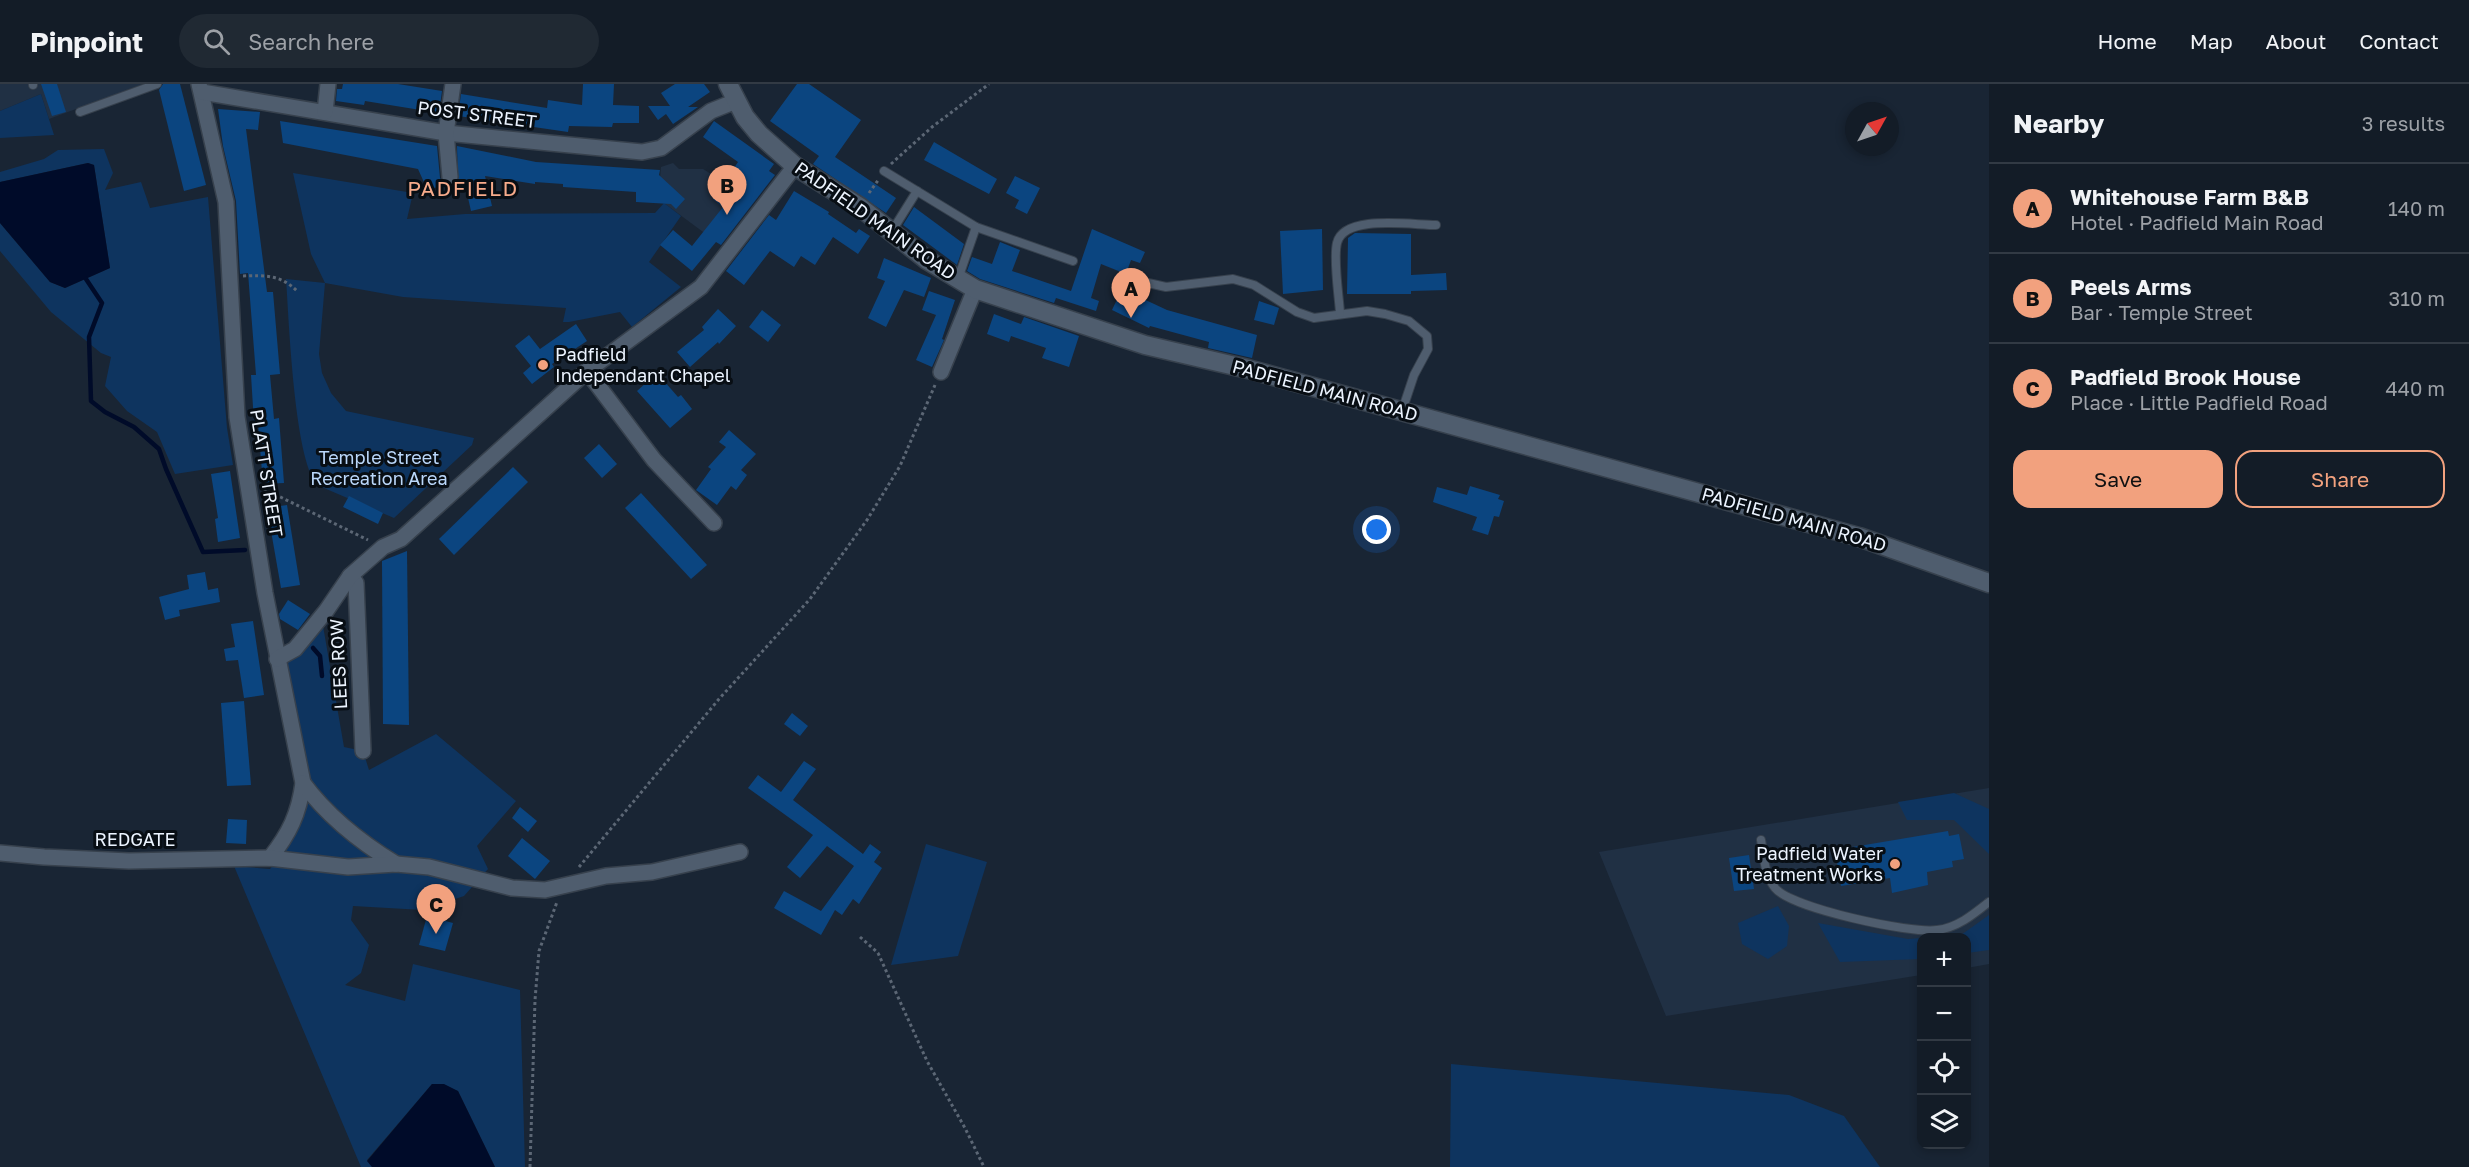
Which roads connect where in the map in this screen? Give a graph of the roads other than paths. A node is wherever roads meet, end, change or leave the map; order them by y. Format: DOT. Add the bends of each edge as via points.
graph roads {
  1 [pos="157,84"];
  2 [pos="328,84"];
  3 [pos="453,84"];
  4 [pos="201,88"];
  5 [pos="732,92"];
  6 [pos="80,112"];
  7 [pos="324,112"];
  8 [pos="446,133"];
  9 [pos="795,166"];
  10 [pos="884,171"];
  11 [pos="450,177"];
  12 [pos="917,191"];
  13 [pos="1436,225"];
  14 [pos="976,227"];
  15 [pos="891,232"];
  16 [pos="1073,261"];
  17 [pos="958,279"];
  18 [pos="1148,283"];
  19 [pos="975,290"];
  20 [pos="1340,314"];
  21 [pos="587,371"];
  22 [pos="941,372"];
  23 [pos="1401,412"];
  24 [pos="714,524"];
  25 [pos="351,576"];
  26 [pos="1989,583"];
  27 [pos="277,658"];
  28 [pos="363,751"];
  29 [pos="303,783"];
  30 [pos="1761,840"];
  31 [pos="740,852"];
  32 [pos="0,853"];
  33 [pos="270,858"];
  34 [pos="396,864"];
  35 [pos="1989,902"];
  1 -- 6 [label="lane"];
  2 -- 7 [label="street"];
  3 -- 8 [label="street"];
  4 -- 7 [label="street, POST STREET"];
  4 -- 27 [label="street, PLATT STREET" via="226,202 237,417"];
  5 -- 8 [label="street, POST STREET" via="661,148 642,152"];
  5 -- 9 [label="street, PADFIELD MAIN ROAD" via="759,135"];
  7 -- 8 [label="street, POST STREET"];
  8 -- 11 [label="street"];
  9 -- 15 [label="street, PADFIELD MAIN ROAD" via="860,207"];
  9 -- 21 [label="street" via="701,287"];
  10 -- 12 [label="lane"];
  12 -- 14 [label="lane"];
  12 -- 15 [label="lane"];
  13 -- 20 [label="lane" via="1359,224 1342,232 1337,244"];
  14 -- 16 [label="lane"];
  14 -- 17 [label="lane"];
  15 -- 17 [label="street, PADFIELD MAIN ROAD"];
  17 -- 19 [label="street, PADFIELD MAIN ROAD"];
  18 -- 20 [label="lane" via="1166,287 1233,279 1254,285 1314,318"];
  19 -- 22 [label="street"];
  19 -- 23 [label="street, PADFIELD MAIN ROAD" via="1145,345"];
  20 -- 23 [label="lane" via="1385,314 1409,321 1427,336 1428,349"];
  21 -- 24 [label="street" via="654,460"];
  21 -- 25 [label="street" via="401,539 383,547"];
  23 -- 26 [label="street, PADFIELD MAIN ROAD" via="1859,537"];
  25 -- 27 [label="street" via="295,649"];
  25 -- 28 [label="street, LEES ROW" via="356,583"];
  27 -- 29 [label="street, PLATT STREET"];
  29 -- 33 [label="street, PLATT STREET" via="300,806 285,839"];
  29 -- 34 [label="street" via="316,802 361,843"];
  30 -- 35 [label="lane" via="1765,869 1776,889 1821,911 1936,930 1959,923"];
  31 -- 34 [label="street, REDGATE" via="545,890 513,888 429,867"];
  32 -- 33 [label="street, REDGATE" via="129,861"];
  33 -- 34 [label="street, REDGATE" via="348,867"];
}
